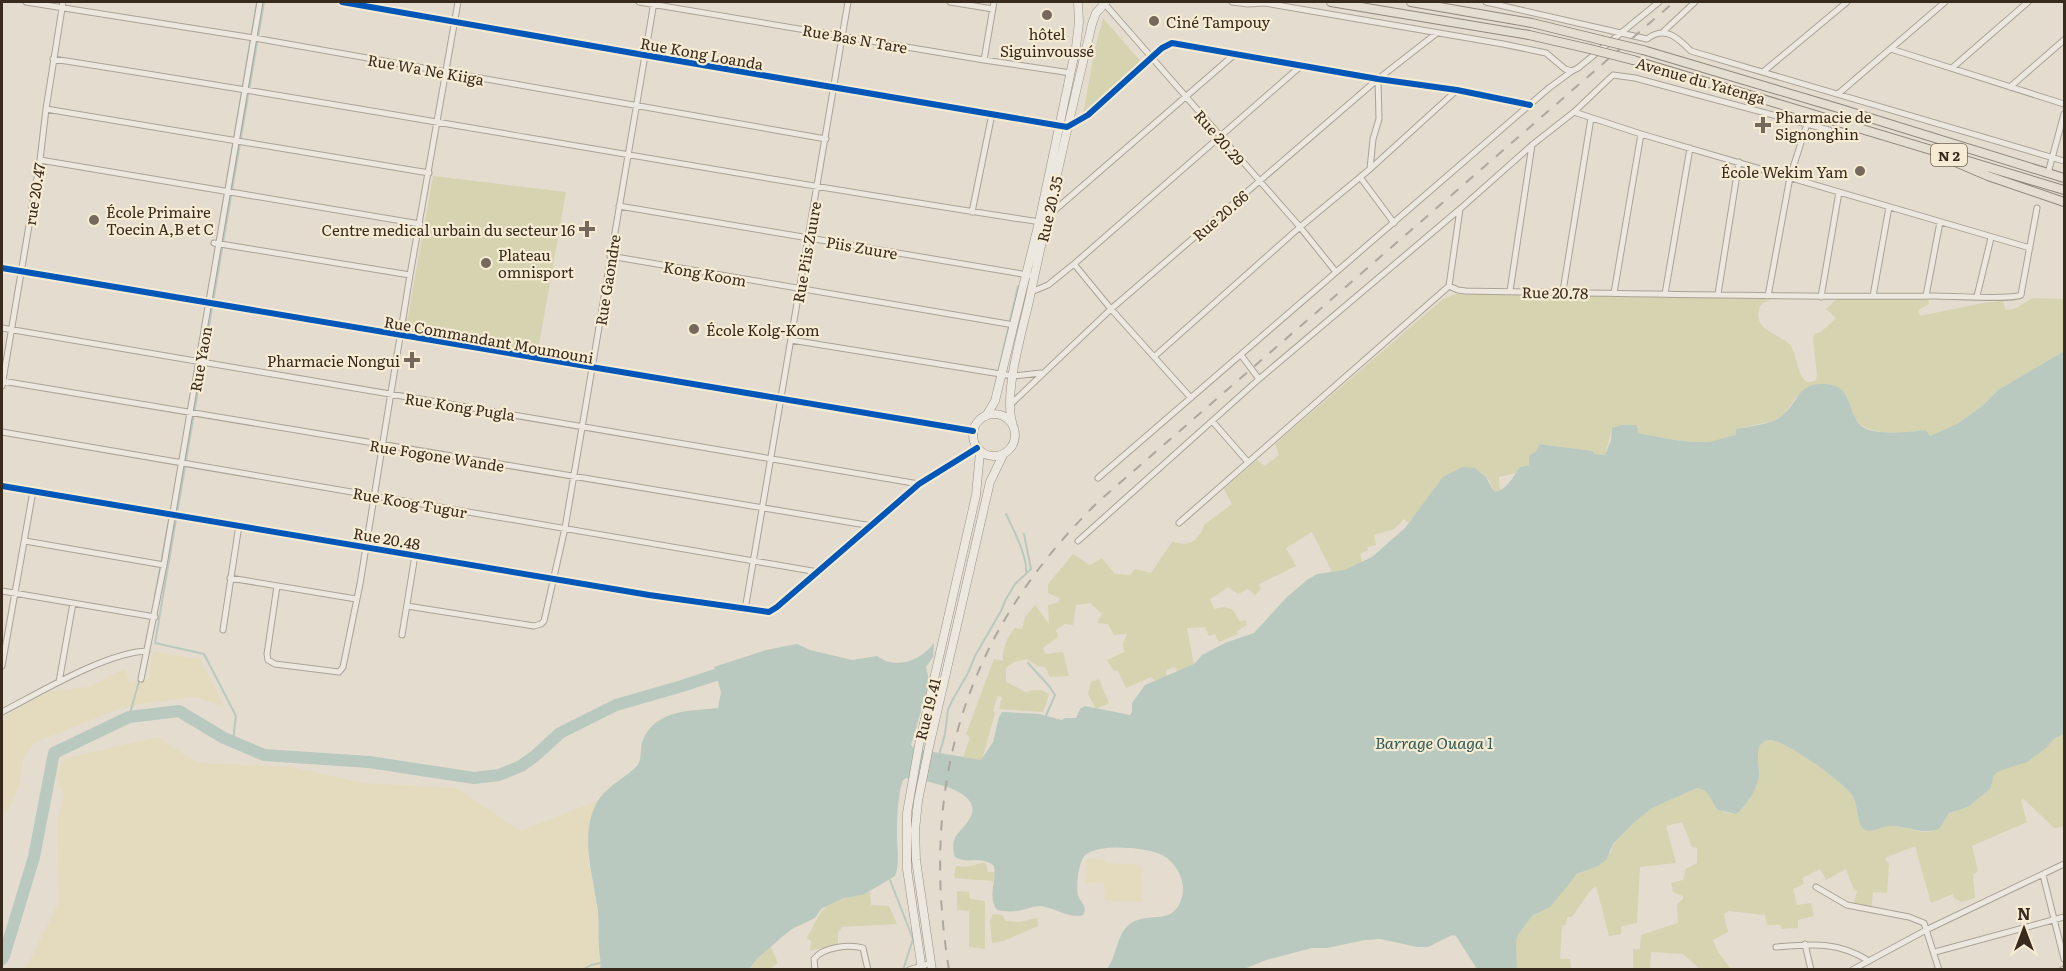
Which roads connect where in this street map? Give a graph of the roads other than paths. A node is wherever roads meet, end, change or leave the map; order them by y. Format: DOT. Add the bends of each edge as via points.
graph roads {
  1 [pos="26,2"];
  2 [pos="63,2"];
  3 [pos="260,2"];
  4 [pos="342,2"];
  5 [pos="459,2"];
  6 [pos="639,2"];
  7 [pos="848,2"];
  8 [pos="950,2"];
  9 [pos="994,2"];
  10 [pos="1078,2"];
  11 [pos="1105,2"];
  12 [pos="1235,2"];
  13 [pos="1331,2"];
  14 [pos="1412,2"];
  15 [pos="1486,2"];
  16 [pos="1659,2"];
  17 [pos="1695,2"];
  18 [pos="1846,2"];
  19 [pos="1946,2"];
  20 [pos="2028,2"];
  21 [pos="653,3"];
  22 [pos="62,8"];
  23 [pos="993,9"];
  24 [pos="455,22"];
  25 [pos="1664,31"];
  26 [pos="1437,33"];
  27 [pos="1620,33"];
  28 [pos="843,35"];
  29 [pos="254,38"];
  30 [pos="2064,40"];
  31 [pos="1891,49"];
  32 [pos="1235,54"];
  33 [pos="644,55"];
  34 [pos="1152,58"];
  35 [pos="53,59"];
  36 [pos="984,60"];
  37 [pos="1302,65"];
  38 [pos="1952,68"];
  39 [pos="1572,70"];
  40 [pos="446,72"];
  41 [pos="1763,72"];
  42 [pos="1071,73"];
  43 [pos="1378,79"];
  44 [pos="835,87"];
  45 [pos="2010,87"];
  46 [pos="245,89"];
  47 [pos="1457,90"];
  48 [pos="1838,94"];
  49 [pos="1186,97"];
  50 [pos="2064,104"];
  51 [pos="1530,105"];
  52 [pos="636,106"];
  53 [pos="46,109"];
  54 [pos="1574,112"];
  55 [pos="992,114"];
  56 [pos="2064,114"];
  57 [pos="1591,117"];
  58 [pos="438,123"];
  59 [pos="1807,124"];
  60 [pos="1063,126"];
  61 [pos="1829,130"];
  62 [pos="1641,134"];
  63 [pos="1221,137"];
  64 [pos="826,139"];
  65 [pos="237,140"];
  66 [pos="1532,145"];
  67 [pos="1916,145"];
  68 [pos="1690,148"];
  69 [pos="627,155"];
  70 [pos="2052,157"];
  71 [pos="40,160"];
  72 [pos="2064,161"];
  73 [pos="1739,162"];
  74 [pos="1370,169"];
  75 [pos="429,172"];
  76 [pos="2048,173"];
  77 [pos="1360,177"];
  78 [pos="1790,177"];
  79 [pos="2064,178"];
  80 [pos="1258,182"];
  81 [pos="817,188"];
  82 [pos="228,190"];
  83 [pos="2064,190"];
  84 [pos="1839,192"];
  85 [pos="2064,202"];
  86 [pos="619,206"];
  87 [pos="1889,207"];
  88 [pos="2037,208"];
  89 [pos="1460,209"];
  90 [pos="972,212"];
  91 [pos="1043,220"];
  92 [pos="1940,222"];
  93 [pos="1394,223"];
  94 [pos="420,224"];
  95 [pos="1300,227"];
  96 [pos="808,238"];
  97 [pos="1990,238"];
  98 [pos="217,243"];
  99 [pos="2030,248"];
  100 [pos="610,256"];
  101 [pos="1074,264"];
  102 [pos="2,268"];
  103 [pos="21,271"];
  104 [pos="1336,272"];
  105 [pos="411,275"];
  106 [pos="1030,276"];
  107 [pos="1449,286"];
  108 [pos="800,290"];
  109 [pos="1510,291"];
  110 [pos="1563,291"];
  111 [pos="1031,292"];
  112 [pos="1614,293"];
  113 [pos="1665,294"];
  114 [pos="1718,294"];
  115 [pos="1768,296"];
  116 [pos="1873,296"];
  117 [pos="1977,296"];
  118 [pos="1821,297"];
  119 [pos="1926,297"];
  120 [pos="209,303"];
  121 [pos="1111,309"];
  122 [pos="1014,325"];
  123 [pos="2,328"];
  124 [pos="11,330"];
  125 [pos="401,336"];
  126 [pos="791,340"];
  127 [pos="1241,355"];
  128 [pos="1155,356"];
  129 [pos="199,363"];
  130 [pos="593,368"];
  131 [pos="1042,373"];
  132 [pos="1002,375"];
  133 [pos="1013,376"];
  134 [pos="1259,379"];
  135 [pos="2,383"];
  136 [pos="391,395"];
  137 [pos="1191,398"];
  138 [pos="781,400"];
  139 [pos="1010,405"];
  140 [pos="191,414"];
  141 [pos="986,416"];
  142 [pos="1012,422"];
  143 [pos="1213,422"];
  144 [pos="582,426"];
  145 [pos="973,431"];
  146 [pos="2,432"];
  147 [pos="383,446"];
  148 [pos="979,450"];
  149 [pos="1003,455"];
  150 [pos="770,459"];
  151 [pos="1247,461"];
  152 [pos="182,464"];
  153 [pos="573,477"];
  154 [pos="1098,478"];
  155 [pos="919,484"];
  156 [pos="2,486"];
  157 [pos="33,491"];
  158 [pos="374,496"];
  159 [pos="762,509"];
  160 [pos="173,515"];
  161 [pos="1179,523"];
  162 [pos="239,525"];
  163 [pos="872,526"];
  164 [pos="565,528"];
  165 [pos="25,541"];
  166 [pos="1078,541"];
  167 [pos="366,547"];
  168 [pos="415,555"];
  169 [pos="753,562"];
  170 [pos="165,565"];
  171 [pos="818,572"];
  172 [pos="230,578"];
  173 [pos="555,579"];
  174 [pos="277,586"];
  175 [pos="2,591"];
  176 [pos="14,593"];
  177 [pos="356,599"];
  178 [pos="73,603"];
  179 [pos="407,606"];
  180 [pos="746,610"];
  181 [pos="155,618"];
  182 [pos="223,630"];
  183 [pos="402,635"];
  184 [pos="147,651"];
  185 [pos="2,666"];
  186 [pos="141,679"];
  187 [pos="59,682"];
  188 [pos="2,712"];
  189 [pos="2064,864"];
  190 [pos="2043,876"];
  191 [pos="1816,887"];
  192 [pos="2064,917"];
  193 [pos="2055,919"];
  194 [pos="1928,929"];
  195 [pos="1806,944"];
  196 [pos="1776,947"];
  197 [pos="1935,952"];
  198 [pos="2064,959"];
  199 [pos="1869,961"];
  200 [pos="932,966"];
  201 [pos="922,967"];
  202 [pos="815,969"];
  203 [pos="868,969"];
  204 [pos="909,969"];
  205 [pos="1811,969"];
  206 [pos="1852,969"];
  207 [pos="1939,969"];
  1 -- 22 [label="street, Rue Wa Ne Kiiga"];
  2 -- 22 [label="street, rue 20.47"];
  3 -- 29 [label="street, Rue Yaon"];
  4 -- 24 [label="street, Rue Kong Loanda"];
  5 -- 24 [label="street"];
  6 -- 21 [label="street, Rue Bas N Tare"];
  7 -- 28 [label="street, Rue Piis Zuure"];
  8 -- 23 [label="street"];
  9 -- 23 [label="street"];
  10 -- 42 [label="main road, Rue 20.35"];
  11 -- 34 [label="street, Rue 20.29"];
  11 -- 60 [label="main road, Rue 20.35" via="1095,13"];
  12 -- 26 [label="street" via="1265,3"];
  13 -- 67 [label="main road, Avenue du Yatenga / N 2, bridge" via="1590,49"];
  14 -- 76 [label="main road, Avenue du Yatenga / N 2, bridge" via="1532,23 1643,51"];
  15 -- 27 [label="street"];
  16 -- 27 [label="street"];
  17 -- 25 [label="street"];
  18 -- 41 [label="street"];
  19 -- 31 [label="street"];
  20 -- 38 [label="street"];
  21 -- 28 [label="street, Rue Bas N Tare"];
  21 -- 33 [label="street, Rue Gaondre"];
  22 -- 29 [label="street, Rue Wa Ne Kiiga"];
  22 -- 35 [label="street, rue 20.47"];
  23 -- 36 [label="street"];
  24 -- 33 [label="street, Rue Kong Loanda"];
  24 -- 40 [label="street"];
  25 -- 27 [label="street" via="1647,39"];
  25 -- 41 [label="street" via="1691,51"];
  26 -- 39 [label="street" via="1546,53"];
  26 -- 43 [label="street, Rue 20.66"];
  27 -- 39 [label="street"];
  28 -- 36 [label="street, Rue Bas N Tare"];
  28 -- 44 [label="street, Rue Piis Zuure"];
  29 -- 40 [label="street, Rue Wa Ne Kiiga"];
  29 -- 46 [label="street, Rue Yaon"];
  30 -- 45 [label="street"];
  31 -- 38 [label="street"];
  31 -- 48 [label="street"];
  32 -- 34 [label="street" via="1172,43"];
  32 -- 37 [label="street"];
  32 -- 49 [label="street"];
  33 -- 44 [label="street, Rue Kong Loanda"];
  33 -- 52 [label="street, Rue Gaondre"];
  34 -- 49 [label="street, Rue 20.29"];
  34 -- 60 [label="street" via="1088,115"];
  35 -- 46 [label="street"];
  35 -- 53 [label="street, rue 20.47"];
  36 -- 42 [label="street, Rue Bas N Tare"];
  37 -- 43 [label="street"];
  37 -- 63 [label="street"];
  38 -- 45 [label="street"];
  39 -- 51 [label="street"];
  40 -- 52 [label="street, Rue Wa Ne Kiiga"];
  40 -- 58 [label="street"];
  41 -- 48 [label="street"];
  42 -- 60 [label="main road, Rue 20.35"];
  43 -- 47 [label="street"];
  43 -- 74 [label="street" via="1379,119"];
  43 -- 80 [label="street, Rue 20.66"];
  44 -- 55 [label="street, Rue Kong Loanda"];
  44 -- 64 [label="street, Rue Piis Zuure"];
  45 -- 50 [label="street"];
  46 -- 58 [label="street"];
  46 -- 65 [label="street, Rue Yaon"];
  47 -- 51 [label="street"];
  47 -- 74 [label="street"];
  48 -- 70 [label="street"];
  49 -- 63 [label="street, Rue 20.29"];
  49 -- 91 [label="street"];
  51 -- 93 [label="street"];
  52 -- 64 [label="street, Rue Wa Ne Kiiga"];
  52 -- 69 [label="street, Rue Gaondre"];
  53 -- 65 [label="street"];
  53 -- 71 [label="street, rue 20.47"];
  54 -- 57 [label="street"];
  54 -- 59 [label="street" via="1610,77 1619,75"];
  54 -- 66 [label="street"];
  55 -- 60 [label="street, Rue Kong Loanda"];
  55 -- 90 [label="street"];
  56 -- 70 [label="street"];
  57 -- 62 [label="street"];
  57 -- 110 [label="street"];
  58 -- 69 [label="street"];
  58 -- 75 [label="street"];
  59 -- 61 [label="street"];
  59 -- 78 [label="street"];
  60 -- 91 [label="main road, Rue 20.35"];
  62 -- 68 [label="street"];
  62 -- 112 [label="street"];
  63 -- 80 [label="street, Rue 20.29"];
  63 -- 101 [label="street"];
  64 -- 81 [label="street, Rue Piis Zuure"];
  65 -- 75 [label="street"];
  65 -- 82 [label="street, Rue Yaon"];
  66 -- 89 [label="street"];
  66 -- 109 [label="street"];
  67 -- 83 [label="main road, Avenue du Yatenga / N 2"];
  67 -- 85 [label="main road" via="1988,176"];
  68 -- 73 [label="street"];
  68 -- 113 [label="street"];
  69 -- 81 [label="street"];
  69 -- 86 [label="street, Rue Gaondre"];
  70 -- 72 [label="street"];
  70 -- 76 [label="street"];
  71 -- 82 [label="street"];
  71 -- 103 [label="street, rue 20.47"];
  73 -- 78 [label="street"];
  73 -- 114 [label="street"];
  74 -- 77 [label="street"];
  75 -- 94 [label="street"];
  76 -- 79 [label="main road, Avenue du Yatenga / N 2"];
  77 -- 93 [label="street"];
  77 -- 95 [label="street"];
  78 -- 84 [label="street"];
  78 -- 115 [label="street"];
  80 -- 95 [label="street, Rue 20.29"];
  80 -- 121 [label="street, Rue 20.66"];
  81 -- 90 [label="street"];
  81 -- 96 [label="street, Rue Piis Zuure"];
  82 -- 94 [label="street"];
  82 -- 98 [label="street, Rue Yaon"];
  84 -- 87 [label="street"];
  84 -- 118 [label="street"];
  86 -- 96 [label="street, Piis Zuure"];
  86 -- 100 [label="street, Rue Gaondre"];
  87 -- 92 [label="street"];
  87 -- 116 [label="street"];
  88 -- 99 [label="street"];
  89 -- 107 [label="street"];
  89 -- 134 [label="street"];
  90 -- 91 [label="street"];
  91 -- 106 [label="main road, Rue 20.35"];
  92 -- 97 [label="street"];
  92 -- 119 [label="street"];
  93 -- 104 [label="street"];
  94 -- 105 [label="street"];
  95 -- 104 [label="street, Rue 20.29"];
  95 -- 128 [label="street"];
  96 -- 106 [label="street, Piis Zuure"];
  96 -- 108 [label="street, Rue Piis Zuure"];
  97 -- 99 [label="street"];
  97 -- 117 [label="street"];
  98 -- 105 [label="street"];
  98 -- 120 [label="street, Rue Yaon"];
  99 -- 117 [label="street, Rue 20.78" via="2020,295"];
  100 -- 108 [label="street, Kong Koom"];
  100 -- 130 [label="street, Rue Gaondre"];
  101 -- 111 [label="street" via="1048,285"];
  101 -- 121 [label="street"];
  102 -- 103 [label="street, Rue Commandant Moumouni"];
  103 -- 120 [label="street, Rue Commandant Moumouni"];
  103 -- 124 [label="street, rue 20.47"];
  104 -- 127 [label="street"];
  105 -- 125 [label="street"];
  106 -- 111 [label="main road, Rue 20.35"];
  106 -- 122 [label="main road, Rue 20.35"];
  107 -- 109 [label="street, Rue 20.78" via="1458,290"];
  107 -- 151 [label="street"];
  108 -- 122 [label="street, Kong Koom"];
  108 -- 126 [label="street, Rue Piis Zuure"];
  109 -- 110 [label="street, Rue 20.78"];
  110 -- 112 [label="street, Rue 20.78"];
  111 -- 133 [label="main road, Rue 20.35"];
  112 -- 113 [label="street, Rue 20.78"];
  113 -- 114 [label="street, Rue 20.78"];
  114 -- 115 [label="street, Rue 20.78"];
  115 -- 118 [label="street, Rue 20.78"];
  116 -- 118 [label="street, Rue 20.78"];
  116 -- 119 [label="street, Rue 20.78"];
  117 -- 119 [label="street, Rue 20.78"];
  120 -- 125 [label="street, Rue Commandant Moumouni"];
  120 -- 129 [label="street, Rue Yaon"];
  121 -- 128 [label="street"];
  121 -- 131 [label="street, Rue 20.66"];
  122 -- 132 [label="main road, Rue 20.35"];
  123 -- 124 [label="street, Rue Kong Pugla"];
  124 -- 129 [label="street, Rue Kong Pugla"];
  124 -- 135 [label="street, rue 20.47"];
  125 -- 130 [label="street, Rue Commandant Moumouni"];
  125 -- 136 [label="street"];
  126 -- 132 [label="street"];
  126 -- 138 [label="street, Rue Piis Zuure"];
  127 -- 134 [label="street"];
  127 -- 137 [label="street"];
  128 -- 137 [label="street"];
  129 -- 136 [label="street, Rue Kong Pugla"];
  129 -- 140 [label="street, Rue Yaon"];
  130 -- 138 [label="street, Rue Commandant Moumouni"];
  130 -- 144 [label="street, Rue Gaondre"];
  131 -- 133 [label="street"];
  131 -- 139 [label="street, Rue 20.66"];
  132 -- 133 [label="street"];
  132 -- 141 [label="main road, Rue 20.35"];
  133 -- 139 [label="main road, Rue 20.35"];
  134 -- 143 [label="street"];
  135 -- 140 [label="street, Rue Fogone Wande"];
  136 -- 144 [label="street, Rue Kong Pugla"];
  136 -- 147 [label="street"];
  137 -- 154 [label="street"];
  138 -- 145 [label="street, Rue Commandant Moumouni"];
  138 -- 150 [label="street, Rue Piis Zuure"];
  139 -- 142 [label="main road, Rue 20.35"];
  140 -- 147 [label="street, Rue Fogone Wande"];
  140 -- 152 [label="street, Rue Yaon"];
  141 -- 142 [label="main road" via="1000,415"];
  141 -- 145 [label="main road"];
  142 -- 149 [label="main road" via="1016,441"];
  143 -- 151 [label="street"];
  143 -- 166 [label="street"];
  144 -- 150 [label="street, Rue Kong Pugla"];
  144 -- 153 [label="street, Rue Gaondre"];
  145 -- 148 [label="main road"];
  146 -- 152 [label="street, Rue Koog Tugur"];
  147 -- 153 [label="street, Rue Fogone Wande"];
  147 -- 158 [label="street"];
  148 -- 149 [label="main road" via="991,457"];
  148 -- 155 [label="street"];
  148 -- 201 [label="main road, Rue 19.41" via="976,495 911,781 906,854"];
  149 -- 200 [label="main road, Rue 19.41" via="990,482 921,783 916,860"];
  150 -- 155 [label="street, Rue Kong Pugla"];
  150 -- 159 [label="street, Rue Piis Zuure"];
  151 -- 161 [label="street"];
  152 -- 158 [label="street, Rue Koog Tugur"];
  152 -- 160 [label="street, Rue Yaon"];
  153 -- 159 [label="street, Rue Fogone Wande"];
  153 -- 164 [label="street, Rue Gaondre"];
  155 -- 163 [label="street"];
  156 -- 157 [label="street, Rue 20.48"];
  157 -- 160 [label="street, Rue 20.48"];
  157 -- 165 [label="street"];
  158 -- 164 [label="street, Rue Koog Tugur"];
  158 -- 167 [label="street"];
  159 -- 163 [label="street, Rue Fogone Wande"];
  159 -- 169 [label="street, Rue Piis Zuure"];
  160 -- 162 [label="street, Rue 20.48"];
  160 -- 170 [label="street, Rue Yaon"];
  162 -- 167 [label="street, Rue 20.48"];
  162 -- 172 [label="street"];
  163 -- 171 [label="street"];
  164 -- 169 [label="street, Rue Koog Tugur"];
  164 -- 173 [label="street, Rue Gaondre"];
  165 -- 170 [label="street"];
  165 -- 176 [label="street"];
  167 -- 168 [label="street, Rue 20.48"];
  167 -- 177 [label="street"];
  168 -- 173 [label="street, Rue 20.48"];
  168 -- 179 [label="street"];
  169 -- 171 [label="street, Rue Koog Tugur"];
  169 -- 180 [label="street, Rue Piis Zuure"];
  170 -- 181 [label="street, Rue Yaon"];
  171 -- 180 [label="street, Rue 20.48" via="774,610"];
  172 -- 174 [label="street"];
  172 -- 182 [label="street"];
  173 -- 179 [label="street, Rue Gaondre" via="544,621 539,626"];
  173 -- 180 [label="street, Rue 20.48"];
  174 -- 177 [label="street"];
  174 -- 177 [label="street" via="267,654 275,664 339,672"];
  175 -- 176 [label="street"];
  176 -- 178 [label="street"];
  176 -- 185 [label="street"];
  178 -- 181 [label="street"];
  178 -- 187 [label="street"];
  179 -- 183 [label="street"];
  181 -- 184 [label="street, Rue Yaon"];
  184 -- 186 [label="street, Rue Yaon"];
  184 -- 187 [label="street" via="120,655"];
  187 -- 188 [label="street"];
  189 -- 190 [label="street"];
  190 -- 193 [label="street"];
  190 -- 194 [label="street"];
  191 -- 194 [label="street" via="1847,905 1909,917"];
  192 -- 193 [label="street"];
  193 -- 197 [label="street"];
  193 -- 198 [label="street"];
  194 -- 197 [label="street"];
  194 -- 199 [label="street"];
  195 -- 196 [label="street"];
  195 -- 199 [label="street" via="1840,948"];
  195 -- 205 [label="street"];
  197 -- 207 [label="street"];
  199 -- 206 [label="street"];
  200 -- 201 [label="street"];
  201 -- 204 [label="street"];
  202 -- 203 [label="street" via="814,959 821,952 847,946 862,948"];
}
